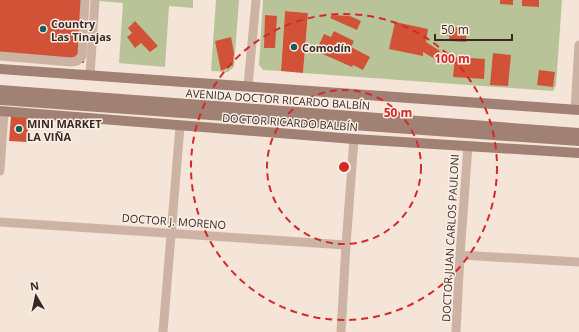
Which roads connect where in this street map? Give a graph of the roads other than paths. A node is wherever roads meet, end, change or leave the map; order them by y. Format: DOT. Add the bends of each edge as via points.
graph roads {
  1 [pos="84,0"];
  2 [pos="95,0"];
  3 [pos="256,0"];
  4 [pos="579,45"];
  5 [pos="4,56"];
  6 [pos="3,70"];
  7 [pos="90,75"];
  8 [pos="248,86"];
  9 [pos="0,90"];
  10 [pos="0,100"];
  11 [pos="577,110"];
  12 [pos="2,112"];
  13 [pos="180,126"];
  14 [pos="579,133"];
  15 [pos="354,139"];
  16 [pos="579,141"];
  17 [pos="468,146"];
  18 [pos="579,153"];
  19 [pos="0,170"];
  20 [pos="0,222"];
  21 [pos="171,233"];
  22 [pos="346,245"];
  23 [pos="460,255"];
  24 [pos="579,262"];
  25 [pos="163,332"];
  26 [pos="341,332"];
  27 [pos="456,332"];
  1 -- 5 [label="street" via="82,56 77,61"];
  2 -- 7 [label="street"];
  3 -- 8 [label="street"];
  4 -- 11 [label="street"];
  5 -- 6 [label="street"];
  6 -- 7 [label="main road"];
  7 -- 8 [label="main road"];
  8 -- 11 [label="main road"];
  9 -- 14 [label="main road, AVENIDA DOCTOR RICARDO BALBÍN"];
  10 -- 16 [label="main road, AVENIDA DOCTOR RICARDO BALBÍN"];
  12 -- 13 [label="main road, DOCTOR RICARDO BALBÍN"];
  12 -- 19 [label="street"];
  13 -- 15 [label="main road, DOCTOR RICARDO BALBÍN"];
  13 -- 21 [label="street"];
  15 -- 17 [label="main road, DOCTOR RICARDO BALBÍN"];
  15 -- 22 [label="street"];
  17 -- 18 [label="main road, DOCTOR RICARDO BALBÍN"];
  17 -- 23 [label="street, DOCTOR JUAN CARLOS PAULONI"];
  20 -- 21 [label="street, DOCTOR J. MORENO"];
  21 -- 22 [label="street, DOCTOR J. MORENO"];
  21 -- 25 [label="street"];
  22 -- 26 [label="street"];
  23 -- 24 [label="street"];
  23 -- 27 [label="street, DOCTOR JUAN CARLOS PAULONI"];
}
